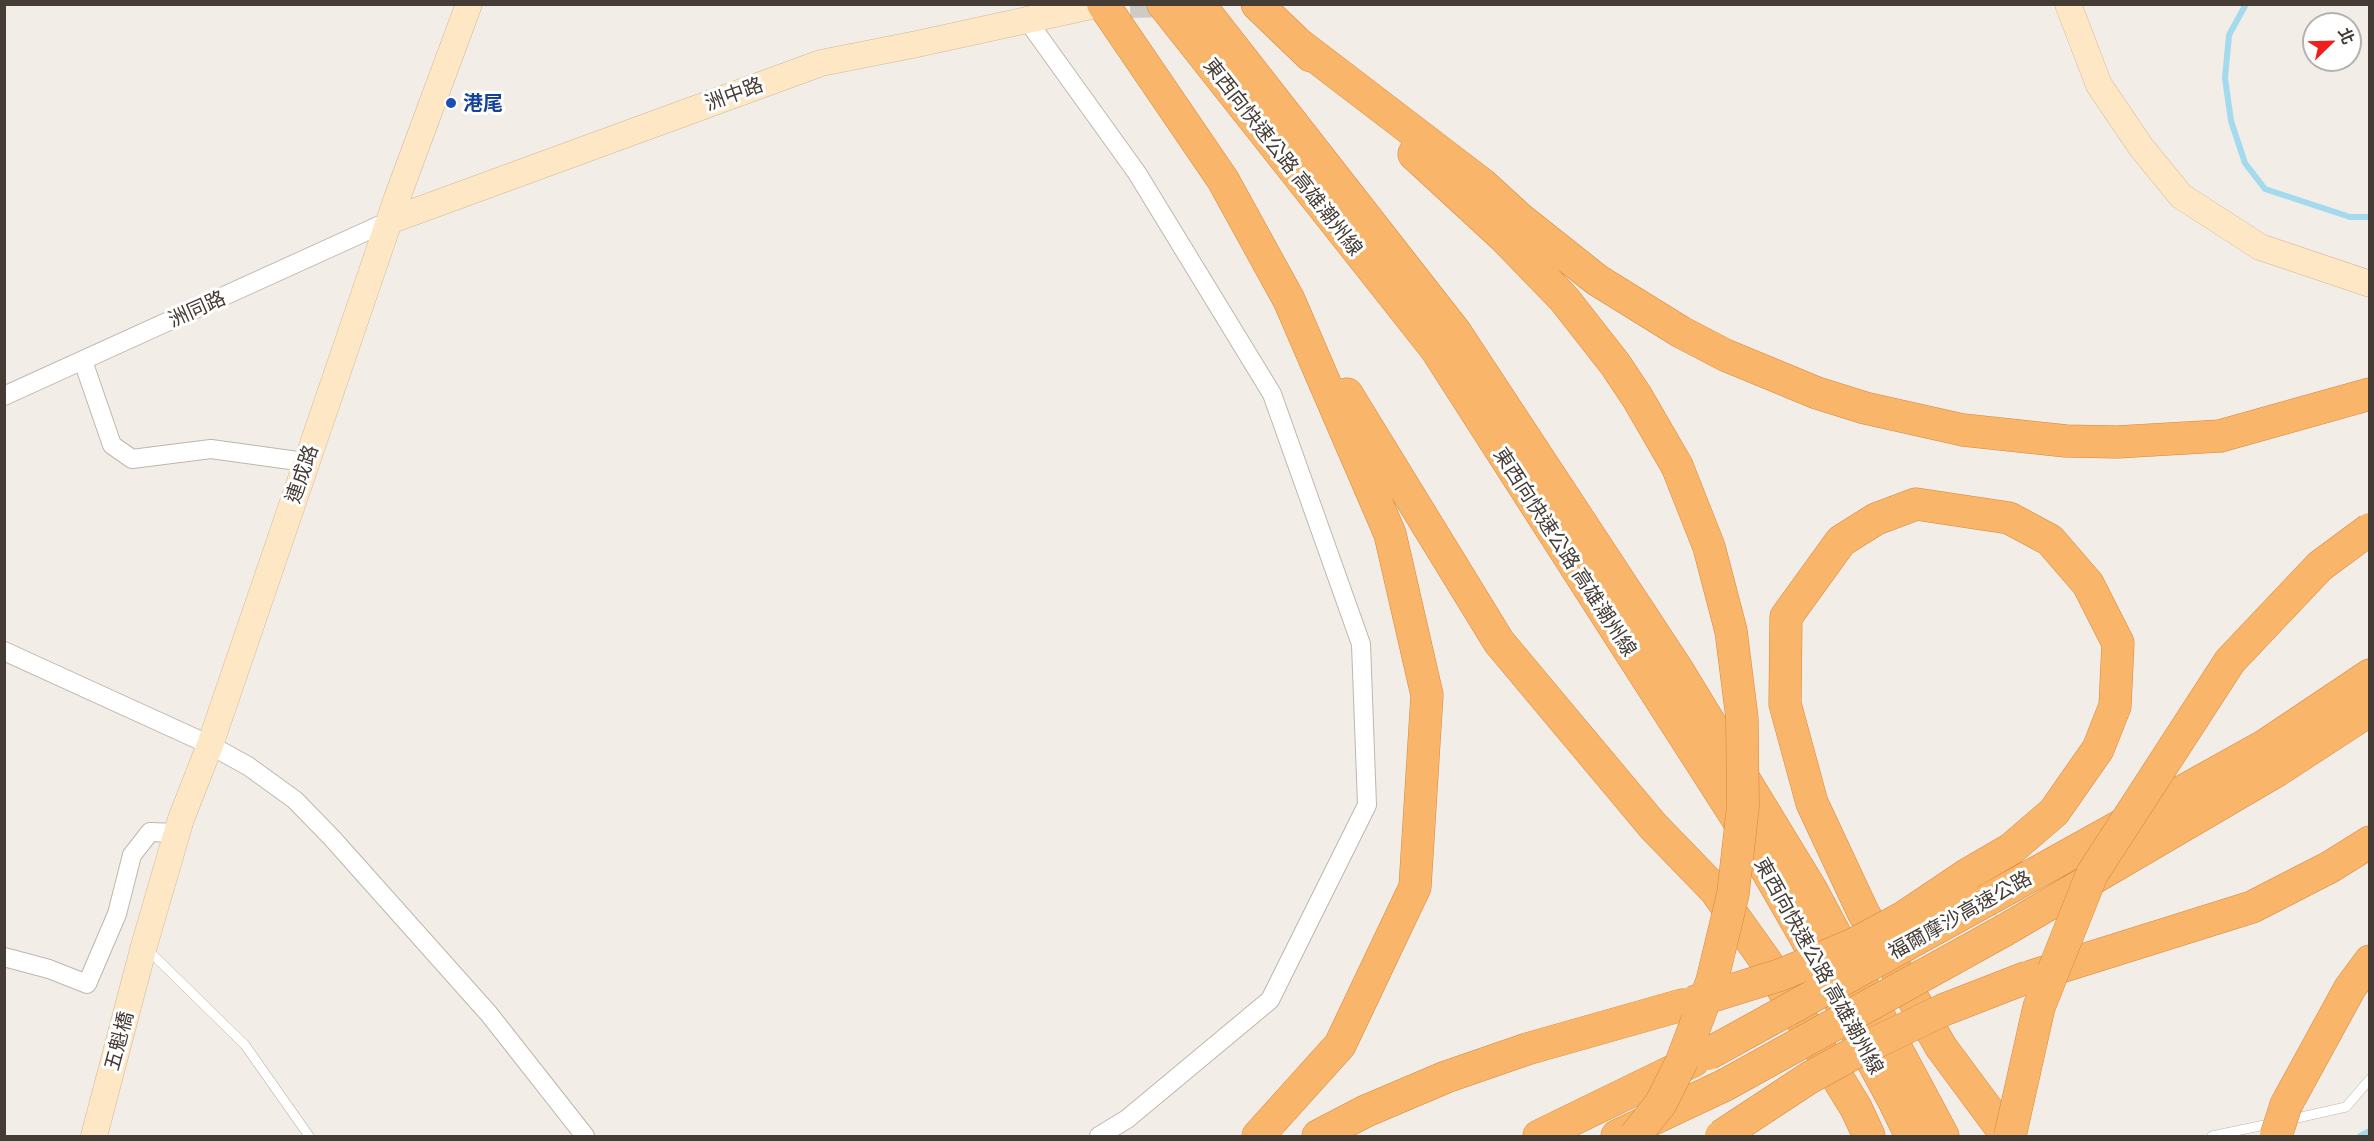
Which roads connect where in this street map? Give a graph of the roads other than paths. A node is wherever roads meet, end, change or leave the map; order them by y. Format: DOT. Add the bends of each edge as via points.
graph roads {
  1 [pos="469,4"];
  2 [pos="1163,4"];
  3 [pos="1198,4"];
  4 [pos="1257,4"];
  5 [pos="2068,4"];
  6 [pos="1097,5"];
  7 [pos="1027,20"];
  8 [pos="1295,41"];
  9 [pos="389,221"];
  10 [pos="2370,284"];
  11 [pos="1289,300"];
  12 [pos="83,360"];
  13 [pos="4,396"];
  14 [pos="2355,399"];
  15 [pos="305,462"];
  16 [pos="2370,529"];
  17 [pos="4,651"];
  18 [pos="2370,675"];
  19 [pos="2370,710"];
  20 [pos="210,745"];
  21 [pos="177,833"];
  22 [pos="2370,842"];
  23 [pos="144,946"];
  24 [pos="4,957"];
  25 [pos="2370,961"];
  26 [pos="2370,1079"];
  27 [pos="94,1137"];
  28 [pos="309,1137"];
  29 [pos="585,1137"];
  30 [pos="1099,1137"];
  31 [pos="1258,1137"];
  32 [pos="1318,1137"];
  33 [pos="1539,1137"];
  34 [pos="1617,1137"];
  35 [pos="1635,1137"];
  36 [pos="1721,1137"];
  37 [pos="1869,1137"];
  38 [pos="1911,1137"];
  39 [pos="1943,1137"];
  40 [pos="2008,1137"];
  41 [pos="2212,1137"];
  42 [pos="2276,1137"];
  1 -- 9 [label="main road, 連成路"];
  2 -- 38 [label="highway, 東西向快速公路 高雄潮州線" via="1436,349 1735,816 1803,933"];
  3 -- 39 [label="highway, 東西向快速公路 高雄潮州線" via="1456,333 1651,629 1811,889"];
  4 -- 8 [label="highway"];
  5 -- 10 [label="main road" via="2099,85 2140,147 2181,196 2260,247"];
  6 -- 7 [label="main road, 洲中路"];
  6 -- 11 [label="highway" via="1223,180"];
  7 -- 9 [label="main road, 洲中路" via="821,63"];
  7 -- 30 [label="street" via="1137,173 1272,394 1361,644 1367,805 1269,1000 1127,1119"];
  8 -- 14 [label="highway" via="1482,184 1597,280 1690,337 1817,393 1963,430 2087,442 2220,436"];
  8 -- 35 [label="highway, bridge" via="1504,237 1564,299 1615,364 1653,422 1677,466 1709,547 1731,631 1742,718 1743,806 1733,894 1698,1022 1661,1103"];
  9 -- 12 [label="street, 洲同路"];
  9 -- 15 [label="main road, 連成路"];
  11 -- 31 [label="highway" via="1390,534 1427,694 1415,887 1340,1045"];
  11 -- 37 [label="highway" via="1499,642 1653,826 1715,890 1765,960 1856,1108"];
  12 -- 13 [label="street, 洲同路"];
  12 -- 15 [label="street" via="112,445 132,459 210,449"];
  15 -- 20 [label="main road, 連成路"];
  16 -- 40 [label="highway, bridge" via="2320,566 2230,661 2092,874 2038,1007"];
  17 -- 20 [label="street"];
  18 -- 33 [label="highway, 福爾摩沙高速公路, bridge" via="2264,746 1989,899 1708,1053"];
  19 -- 34 [label="highway, 福爾摩沙高速公路, bridge" via="2278,770 2005,930 1725,1085"];
  20 -- 21 [label="main road, 連成路"];
  20 -- 29 [label="street" via="248,766 295,800 332,838 489,1014"];
  21 -- 23 [label="main road, 連成路"];
  21 -- 24 [label="street" via="150,832 132,855 117,914 87,984"];
  22 -- 36 [label="highway, bridge" via="2252,907 2028,977 1943,1010 1809,1078"];
  23 -- 27 [label="main road, 五魁橋"];
  23 -- 28 [label="lane" via="245,1045"];
  25 -- 42 [label="highway, bridge" via="2350,988 2286,1105"];
  26 -- 41 [label="lane" via="2346,1107"];
  32 -- 40 [label="highway, bridge" via="1366,1111 1446,1077 1527,1049 1780,975 1852,945 1904,917 2011,849 2054,812 2098,749 2115,706 2118,643 2088,584 2050,540 2009,518 1916,504 1876,519 1841,541 1786,617 1785,704 1812,803 1863,912 1941,1047"];
}
